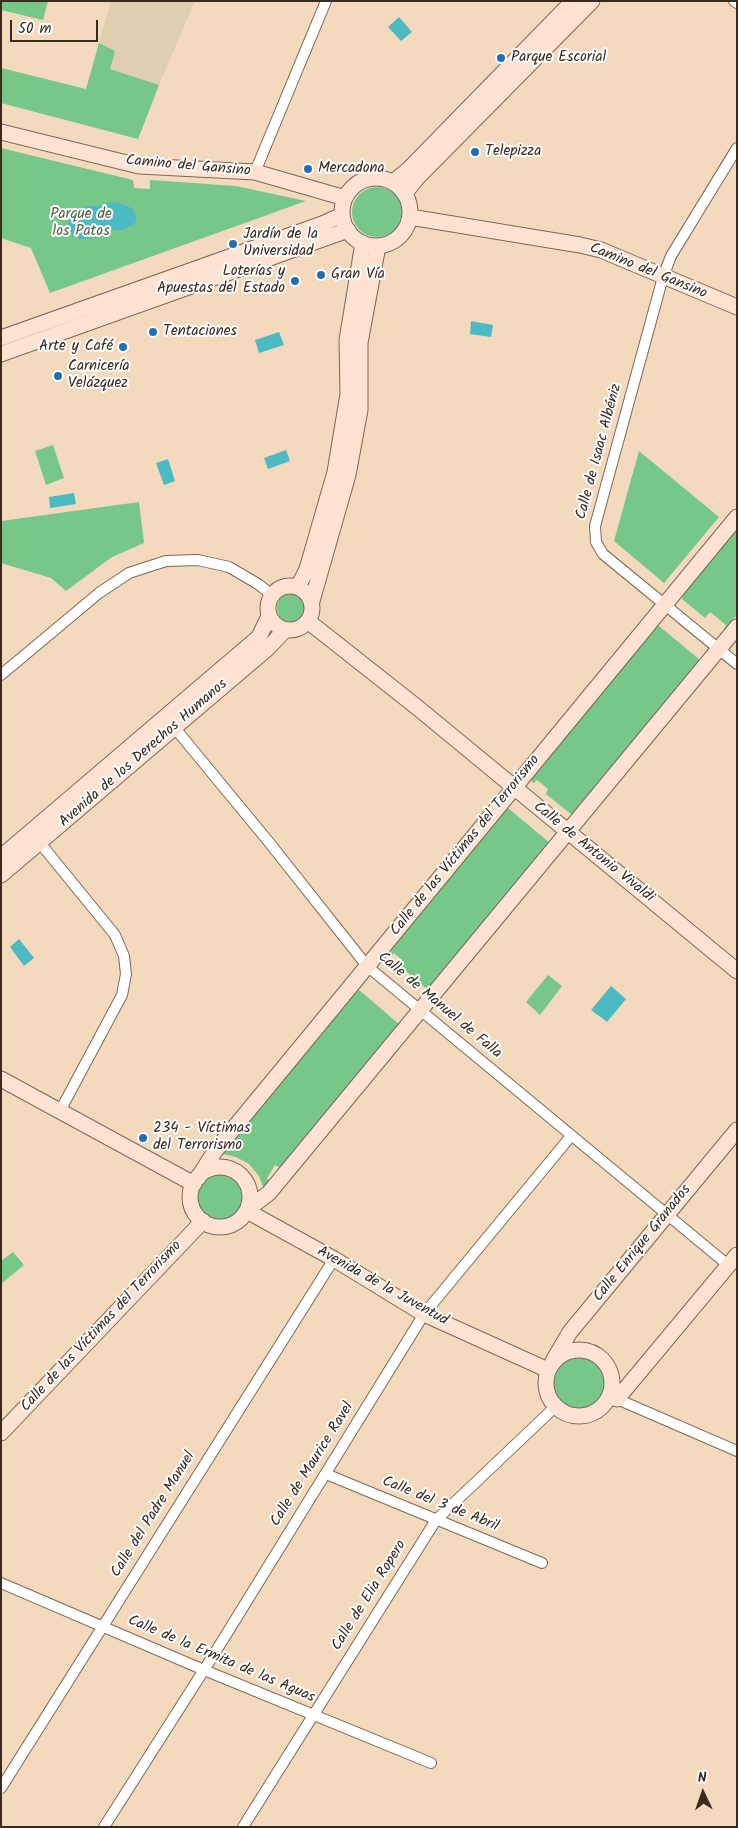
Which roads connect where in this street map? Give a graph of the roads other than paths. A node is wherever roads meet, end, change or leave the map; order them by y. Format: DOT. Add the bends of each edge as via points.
graph roads {
  1 [pos="326,1"];
  2 [pos="573,1"];
  3 [pos="592,1"];
  4 [pos="1,132"];
  5 [pos="737,148"];
  6 [pos="255,172"];
  7 [pos="393,182"];
  8 [pos="405,193"];
  9 [pos="345,198"];
  10 [pos="342,215"];
  11 [pos="410,217"];
  12 [pos="348,230"];
  13 [pos="370,244"];
  14 [pos="662,276"];
  15 [pos="737,307"];
  16 [pos="1,338"];
  17 [pos="1,354"];
  18 [pos="737,517"];
  19 [pos="298,587"];
  20 [pos="272,595"];
  21 [pos="312,600"];
  22 [pos="664,605"];
  23 [pos="269,616"];
  24 [pos="308,622"];
  25 [pos="737,627"];
  26 [pos="285,630"];
  27 [pos="718,649"];
  28 [pos="737,664"];
  29 [pos="1,675"];
  30 [pos="174,727"];
  31 [pos="514,787"];
  32 [pos="568,831"];
  33 [pos="40,843"];
  34 [pos="1,857"];
  35 [pos="1,875"];
  36 [pos="367,966"];
  37 [pos="737,971"];
  38 [pos="420,1011"];
  39 [pos="1,1079"];
  40 [pos="60,1112"];
  41 [pos="737,1130"];
  42 [pos="571,1136"];
  43 [pos="196,1181"];
  44 [pos="247,1210"];
  45 [pos="667,1215"];
  46 [pos="203,1221"];
  47 [pos="334,1259"];
  48 [pos="732,1260"];
  49 [pos="424,1314"];
  50 [pos="551,1366"];
  51 [pos="613,1397"];
  52 [pos="555,1407"];
  53 [pos="1,1433"];
  54 [pos="737,1451"];
  55 [pos="326,1474"];
  56 [pos="436,1520"];
  57 [pos="542,1563"];
  58 [pos="1,1583"];
  59 [pos="102,1626"];
  60 [pos="204,1670"];
  61 [pos="312,1714"];
  62 [pos="431,1763"];
  63 [pos="1,1788"];
  64 [pos="104,1827"];
  65 [pos="243,1827"];
  1 -- 6 [label="street"];
  2 -- 7 [label="street"];
  3 -- 8 [label="street"];
  4 -- 6 [label="street, Camino del Gansino" via="139,166"];
  5 -- 14 [label="street, Calle de Isaac Albéniz"];
  6 -- 9 [label="street, Camino del Gansino"];
  7 -- 8 [label="street"];
  7 -- 9 [label="street" via="366,179 350,190"];
  8 -- 11 [label="street"];
  9 -- 10 [label="street"];
  10 -- 12 [label="street"];
  10 -- 16 [label="street"];
  11 -- 13 [label="street" via="399,237 385,245"];
  11 -- 14 [label="street, Camino del Gansino" via="580,245 601,250"];
  12 -- 13 [label="street" via="354,238"];
  12 -- 17 [label="street"];
  13 -- 19 [label="street" via="347,340 348,394 335,472 307,569"];
  13 -- 21 [label="street" via="360,343 360,410 350,466"];
  14 -- 15 [label="street, Camino del Gansino"];
  14 -- 22 [label="street, Calle de Isaac Albéniz" via="595,526 596,542 603,554"];
  18 -- 22 [label="street, Calle de las Víctimas del Terrorismo"];
  19 -- 20 [label="street" via="284,587"];
  19 -- 21 [label="street"];
  20 -- 23 [label="street"];
  20 -- 29 [label="street" via="229,567 198,560 166,561 129,573 99,593"];
  21 -- 24 [label="street" via="312,616"];
  22 -- 27 [label="street, Calle de Isaac Albéniz"];
  22 -- 31 [label="street, Calle de las Víctimas del Terrorismo"];
  23 -- 26 [label="street"];
  23 -- 34 [label="street, Avenida de los Derechos Humanos" via="259,637"];
  24 -- 26 [label="street" via="298,630"];
  24 -- 31 [label="street, Calle de Antonio Vivaldi"];
  25 -- 27 [label="street"];
  26 -- 30 [label="street, Avenida de los Derechos Humanos"];
  27 -- 28 [label="street, Calle de Isaac Albéniz"];
  27 -- 32 [label="street"];
  30 -- 33 [label="street, Avenida de los Derechos Humanos"];
  30 -- 36 [label="street, Calle de Manuel de Falla"];
  31 -- 32 [label="street, Calle de Antonio Vivaldi"];
  31 -- 36 [label="street, Calle de las Víctimas del Terrorismo"];
  32 -- 37 [label="street, Calle de Antonio Vivaldi"];
  32 -- 38 [label="street"];
  33 -- 35 [label="street, Avenida de los Derechos Humanos"];
  33 -- 40 [label="street" via="115,935 124,956 126,974 122,995"];
  36 -- 38 [label="street, Calle de Manuel de Falla"];
  36 -- 43 [label="street, Calle de las Víctimas del Terrorismo" via="215,1151"];
  38 -- 42 [label="street, Calle de Manuel de Falla"];
  38 -- 44 [label="street" via="269,1193"];
  39 -- 40 [label="street"];
  40 -- 43 [label="street"];
  41 -- 45 [label="street, Calle Enrique Granados"];
  42 -- 45 [label="street, Calle de Manuel de Falla"];
  42 -- 49 [label="street, Calle de Maurice Ravel"];
  43 -- 44 [label="street" via="209,1169 218,1167 235,1171 242,1176 250,1192"];
  43 -- 46 [label="street" via="191,1200 197,1216"];
  44 -- 46 [label="street" via="240,1219 222,1227"];
  44 -- 47 [label="street, Avenida de la Juventud"];
  45 -- 48 [label="street, Calle de Manuel de Falla"];
  45 -- 50 [label="street, Calle Enrique Granados" via="570,1332"];
  46 -- 53 [label="street, Calle de las Víctimas del Terrorismo"];
  47 -- 49 [label="street, Avenida de la Juventud"];
  47 -- 59 [label="street, Calle del Padre Manuel"];
  48 -- 51 [label="street"];
  49 -- 50 [label="street, Avenida de la Juventud"];
  49 -- 55 [label="street, Calle de Maurice Ravel"];
  50 -- 51 [label="street" via="561,1355 571,1351 591,1352 607,1366"];
  50 -- 52 [label="street" via="546,1389"];
  51 -- 52 [label="street" via="586,1416 569,1414"];
  51 -- 54 [label="street"];
  52 -- 56 [label="street, Calle de Elia Ropero"];
  55 -- 56 [label="street, Calle del 3 de Abril"];
  55 -- 60 [label="street, Calle de Maurice Ravel"];
  56 -- 57 [label="street, Calle del 3 de Abril"];
  56 -- 61 [label="street, Calle de Elia Ropero"];
  58 -- 59 [label="street, Calle de la Ermita de las Aguas"];
  59 -- 60 [label="street, Calle de la Ermita de las Aguas"];
  59 -- 63 [label="street, Calle del Padre Manuel"];
  60 -- 61 [label="street, Calle de la Ermita de las Aguas"];
  60 -- 64 [label="street, Calle de Maurice Ravel"];
  61 -- 62 [label="street, Calle de la Ermita de las Aguas"];
  61 -- 65 [label="street, Calle de Elia Ropero"];
}
